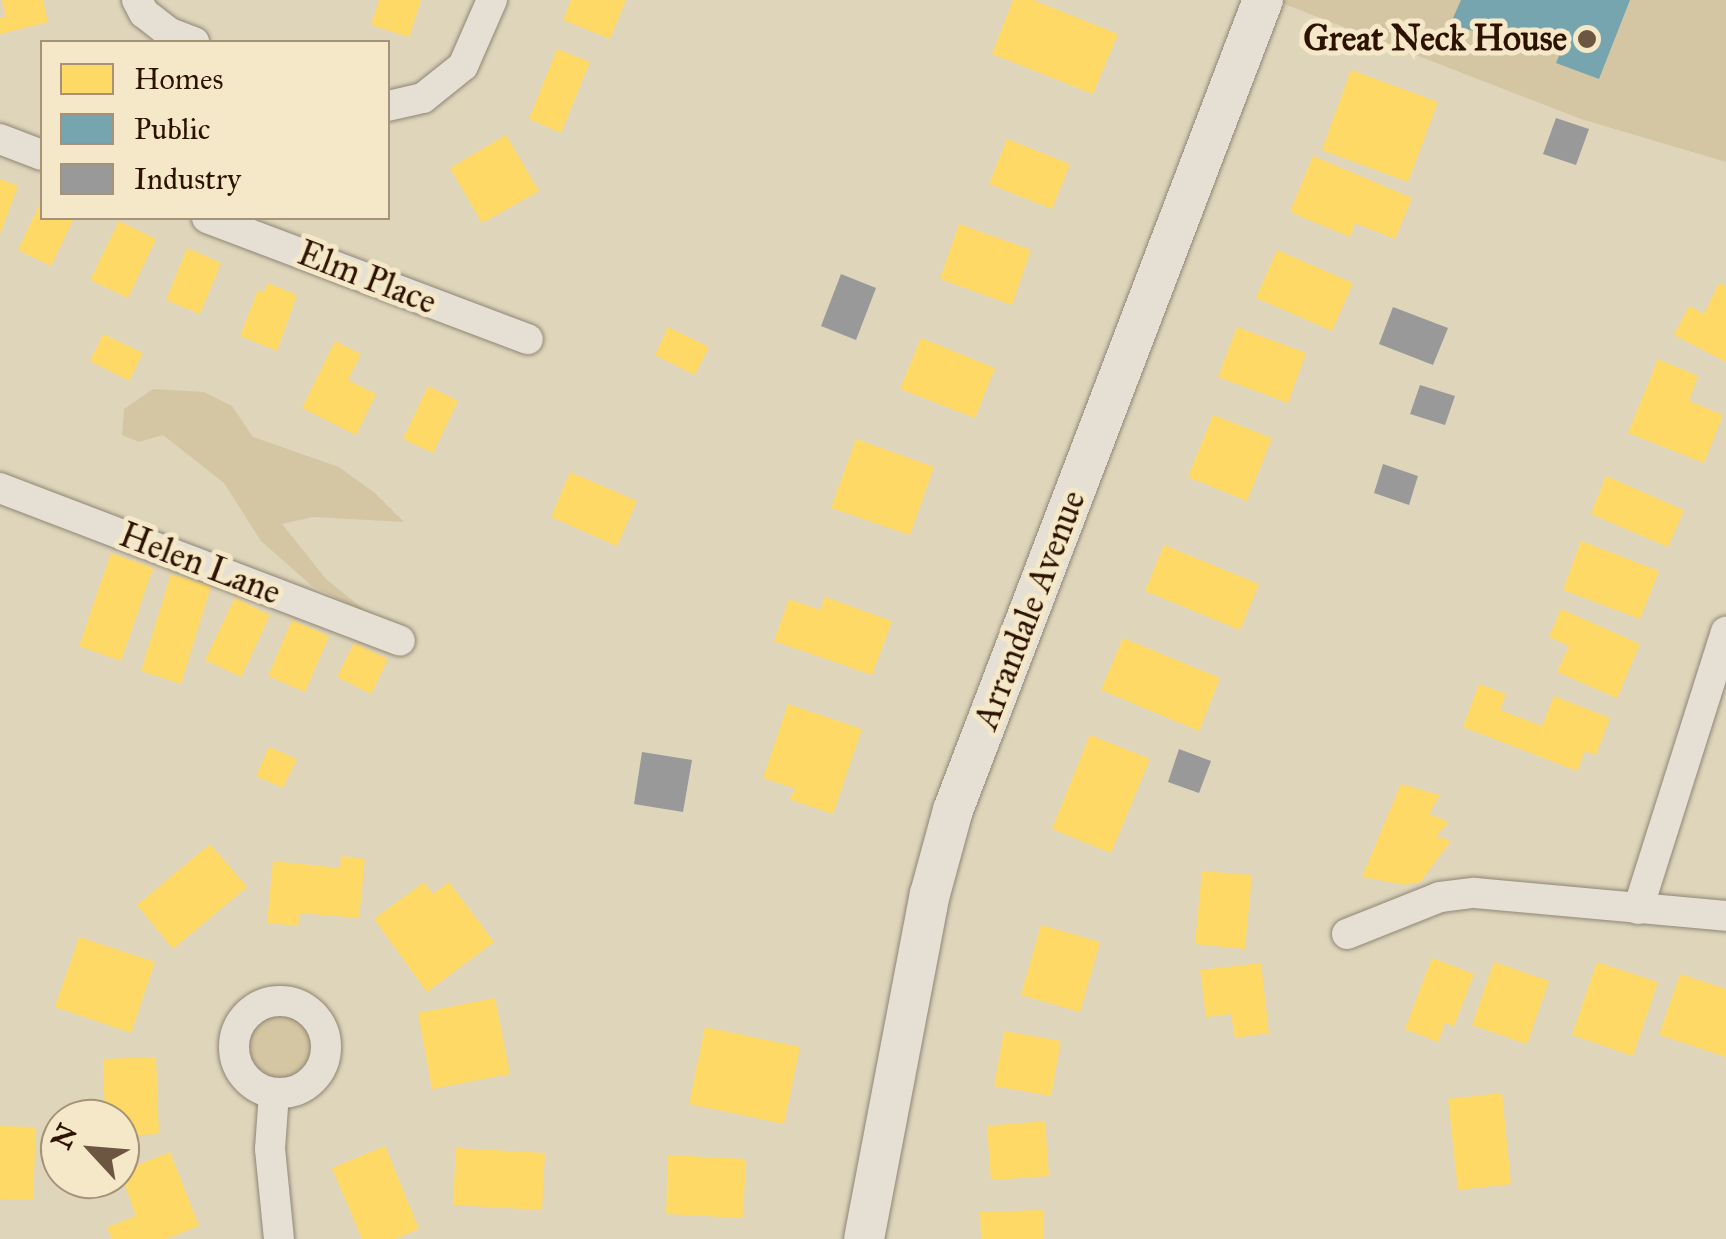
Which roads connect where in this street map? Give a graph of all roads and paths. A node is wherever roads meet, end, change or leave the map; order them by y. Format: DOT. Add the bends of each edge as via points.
graph roads {
  1 [pos="137,0"];
  2 [pos="492,0"];
  3 [pos="1264,0"];
  4 [pos="189,40"];
  5 [pos="390,106"];
  6 [pos="0,139"];
  7 [pos="40,154"];
  8 [pos="211,220"];
  9 [pos="528,339"];
  10 [pos="0,488"];
  11 [pos="400,641"];
  12 [pos="1724,648"];
  13 [pos="1638,909"];
  14 [pos="1726,916"];
  15 [pos="1347,934"];
  16 [pos="274,1093"];
  17 [pos="279,1239"];
  18 [pos="864,1239"];
  1 -- 4 [label="street" via="144,13"];
  2 -- 5 [label="street" via="462,66 423,98"];
  3 -- 18 [label="street, Arrandale Avenue" via="953,810 930,894"];
  6 -- 7 [label="street"];
  8 -- 9 [label="street, Elm Place"];
  10 -- 11 [label="street, Helen Lane"];
  12 -- 13 [label="street"];
  13 -- 14 [label="street"];
  13 -- 15 [label="street" via="1475,893 1440,897"];
  16 -- 17 [label="street" via="270,1149"];
}
